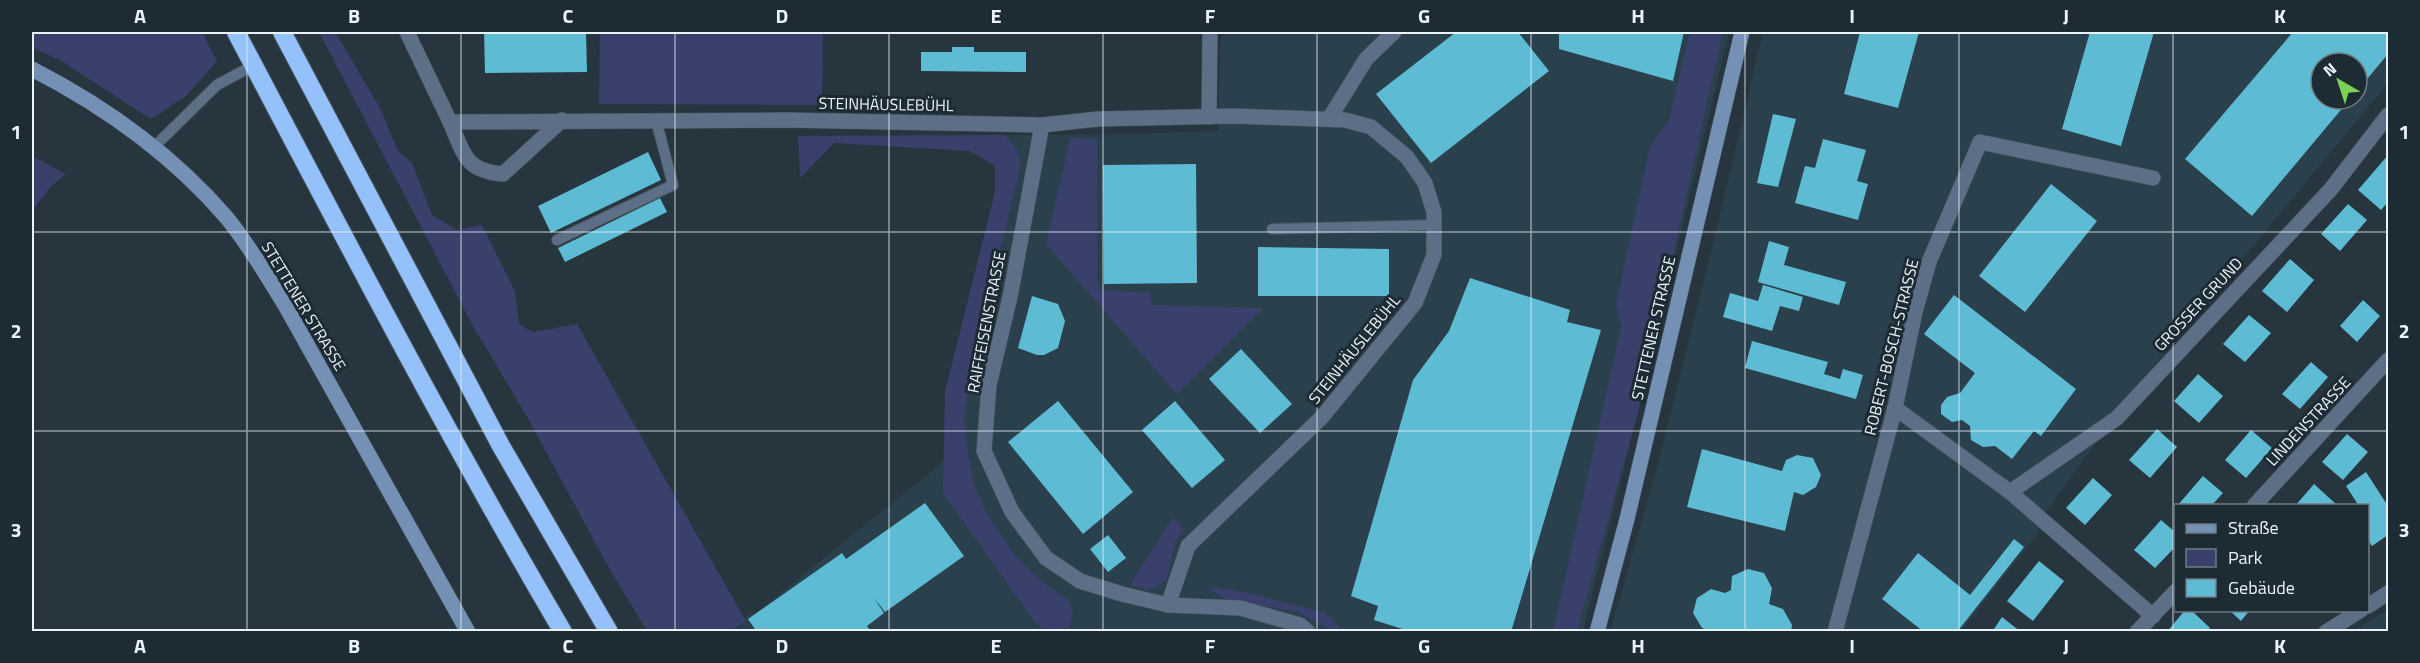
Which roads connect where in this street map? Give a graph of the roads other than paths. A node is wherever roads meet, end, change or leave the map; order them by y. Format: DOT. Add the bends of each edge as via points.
graph roads {
  1 [pos="236,32"];
  2 [pos="282,32"];
  3 [pos="407,32"];
  4 [pos="1210,32"];
  5 [pos="1394,32"];
  6 [pos="1742,32"];
  7 [pos="254,65"];
  8 [pos="32,69"];
  9 [pos="2388,115"];
  10 [pos="1209,117"];
  11 [pos="1329,118"];
  12 [pos="562,120"];
  13 [pos="656,120"];
  14 [pos="450,122"];
  15 [pos="1042,125"];
  16 [pos="155,146"];
  17 [pos="2153,178"];
  18 [pos="1436,225"];
  19 [pos="1272,229"];
  20 [pos="557,240"];
  21 [pos="2388,360"];
  22 [pos="1895,408"];
  23 [pos="2010,492"];
  24 [pos="2256,504"];
  25 [pos="2174,592"];
  26 [pos="2388,593"];
  27 [pos="1168,605"];
  28 [pos="2369,605"];
  29 [pos="2358,612"];
  30 [pos="2153,616"];
  31 [pos="468,632"];
  32 [pos="563,632"];
  33 [pos="609,632"];
  34 [pos="1308,632"];
  35 [pos="1597,632"];
  36 [pos="1835,632"];
  37 [pos="2137,632"];
  38 [pos="2326,632"];
  1 -- 7 [label="highway"];
  2 -- 33 [label="highway" via="501,446"];
  3 -- 14 [label="street"];
  4 -- 10 [label="street"];
  5 -- 11 [label="street" via="1366,59"];
  6 -- 35 [label="street, STETTENER STRASSE"];
  7 -- 16 [label="lane" via="217,85"];
  7 -- 32 [label="highway" via="390,324"];
  8 -- 16 [label="street, STETTENER STRASSE" via="107,111"];
  9 -- 23 [label="street, GROSSER GRUND" via="2331,189 2117,418"];
  10 -- 11 [label="street, STEINHÄUSLEBÜHL"];
  10 -- 15 [label="street, STEINHÄUSLEBÜHL" via="1098,119"];
  11 -- 18 [label="street, STEINHÄUSLEBÜHL" via="1371,127 1407,157 1425,183"];
  12 -- 13 [label="street, STEINHÄUSLEBÜHL"];
  12 -- 14 [label="street, STEINHÄUSLEBÜHL"];
  12 -- 14 [label="street" via="503,174 485,173 468,162"];
  13 -- 15 [label="street, STEINHÄUSLEBÜHL"];
  13 -- 20 [label="lane" via="673,185"];
  15 -- 27 [label="street, RAIFFEISENSTRASSE" via="989,385 984,451 1012,512 1046,558 1080,581"];
  16 -- 31 [label="street, STETTENER STRASSE" via="228,220 258,262"];
  17 -- 22 [label="street, ROBERT-BOSCH-STRASSE" via="1980,142 1929,262"];
  18 -- 19 [label="lane"];
  18 -- 27 [label="street, STEINHÄUSLEBÜHL" via="1434,255 1415,303 1322,417 1188,546"];
  21 -- 24 [label="street, LINDENSTRASSE"];
  22 -- 23 [label="street"];
  22 -- 36 [label="street, ROBERT-BOSCH-STRASSE"];
  23 -- 30 [label="street"];
  25 -- 30 [label="street"];
  26 -- 28 [label="street"];
  27 -- 34 [label="street, RAIFFEISENSTRASSE" via="1240,608 1300,625"];
  29 -- 38 [label="street"];
  30 -- 37 [label="street"];
}
